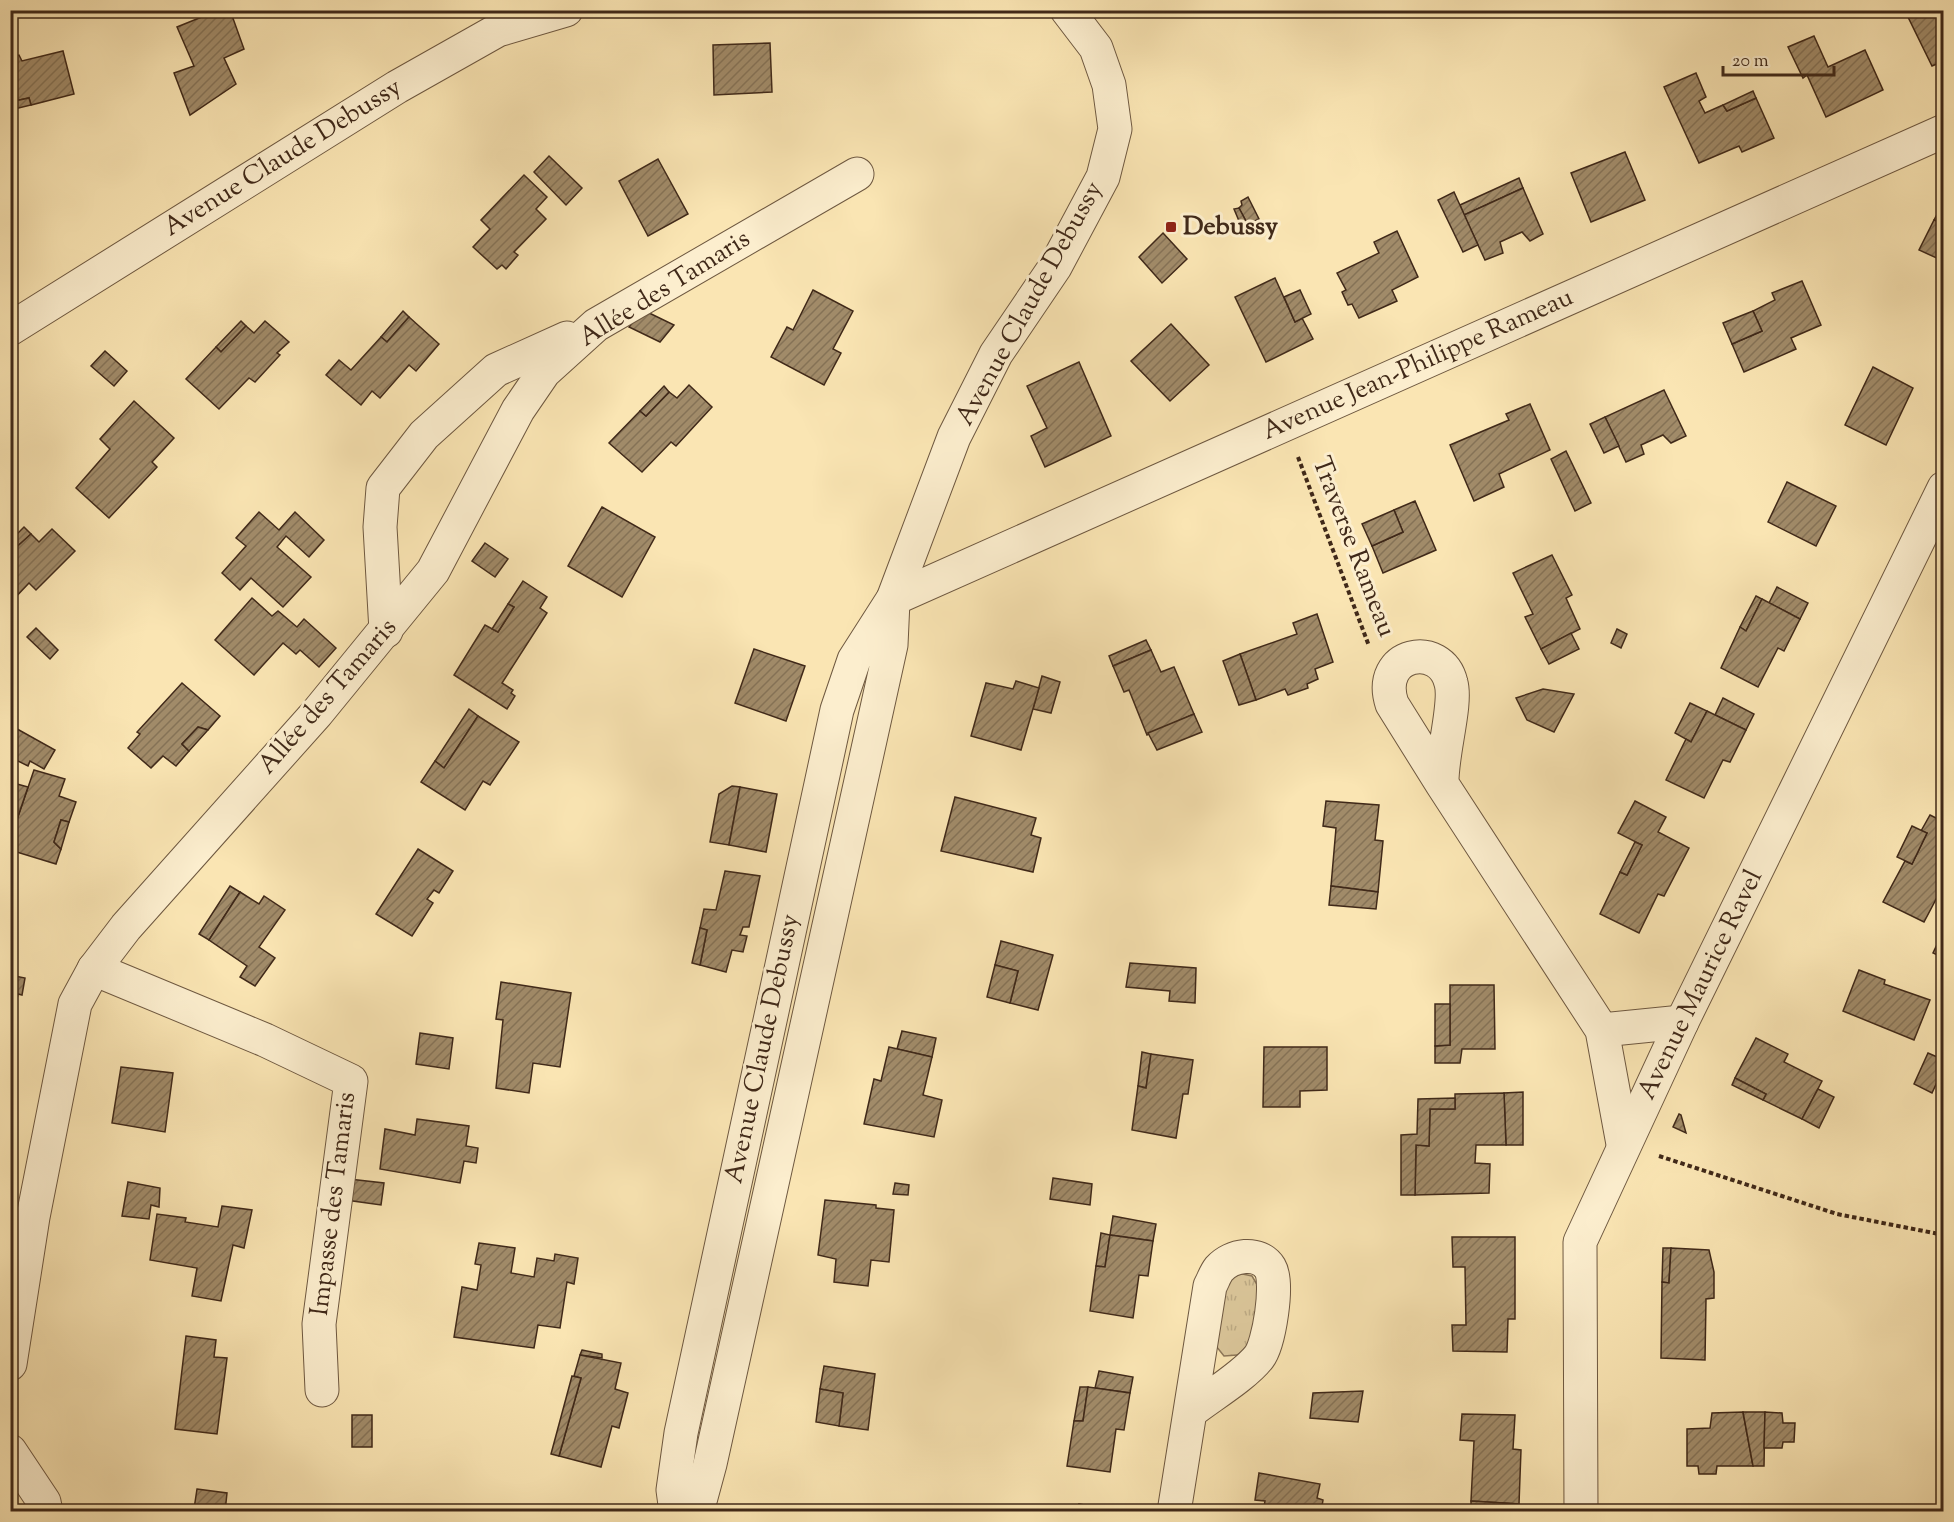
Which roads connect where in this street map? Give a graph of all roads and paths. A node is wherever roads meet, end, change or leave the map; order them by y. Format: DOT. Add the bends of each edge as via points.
graph roads {
  1 [pos="566,10"];
  2 [pos="1067,10"];
  3 [pos="1944,131"];
  4 [pos="857,174"];
  5 [pos="596,325"];
  6 [pos="10,329"];
  7 [pos="1286,424"];
  8 [pos="1944,488"];
  9 [pos="893,599"];
  10 [pos="386,631"];
  11 [pos="1388,681"];
  12 [pos="1442,784"];
  13 [pos="94,969"];
  14 [pos="1682,1022"];
  15 [pos="1602,1030"];
  16 [pos="1623,1144"];
  17 [pos="22,1215"];
  18 [pos="1944,1235"];
  19 [pos="10,1364"];
  20 [pos="322,1390"];
  21 [pos="1190,1412"];
  22 [pos="10,1450"];
  23 [pos="46,1512"];
  24 [pos="676,1512"];
  25 [pos="697,1512"];
  26 [pos="1174,1512"];
  27 [pos="1581,1512"];
  1 -- 6 [label="street, Avenue Claude Debussy" via="498,30 397,87"];
  2 -- 9 [label="street, Avenue Claude Debussy" via="1096,48 1109,85 1115,129 1102,177 1055,267 996,354 954,437"];
  3 -- 7 [label="street, Avenue Jean-Philippe Rameau"];
  4 -- 5 [label="street, Allée des Tamaris"];
  5 -- 10 [label="street, Allée des Tamaris" via="543,372 518,410 433,571"];
  5 -- 10 [label="street" via="496,370 424,435 382,488 380,527"];
  7 -- 9 [label="street, Avenue Jean-Philippe Rameau"];
  7 -- 11 [label="path, Traverse Rameau" via="1372,653"];
  8 -- 14 [label="street, Avenue Maurice Ravel"];
  9 -- 24 [label="street, Avenue Claude Debussy" via="854,660 837,710 681,1433 673,1490"];
  9 -- 25 [label="street, Avenue Claude Debussy" via="891,645"];
  10 -- 13 [label="street, Allée des Tamaris" via="126,927"];
  11 -- 12 [label="street" via="1392,704"];
  11 -- 12 [label="street" via="1397,664 1412,657 1427,657 1442,666 1451,683"];
  12 -- 15 [label="street"];
  13 -- 17 [label="street, Allée des Tamaris" via="75,1004"];
  13 -- 20 [label="street, Impasse des Tamaris" via="265,1040 351,1081 319,1324"];
  14 -- 15 [label="street"];
  14 -- 16 [label="street, Avenue Maurice Ravel"];
  15 -- 16 [label="street"];
  16 -- 18 [label="path" via="1836,1214"];
  16 -- 27 [label="street, Avenue Maurice Ravel" via="1580,1242"];
  17 -- 19 [label="street, Allée des Tamaris"];
  21 -- 26 [label="street"];
  22 -- 23 [label="street" via="44,1502"];
}
